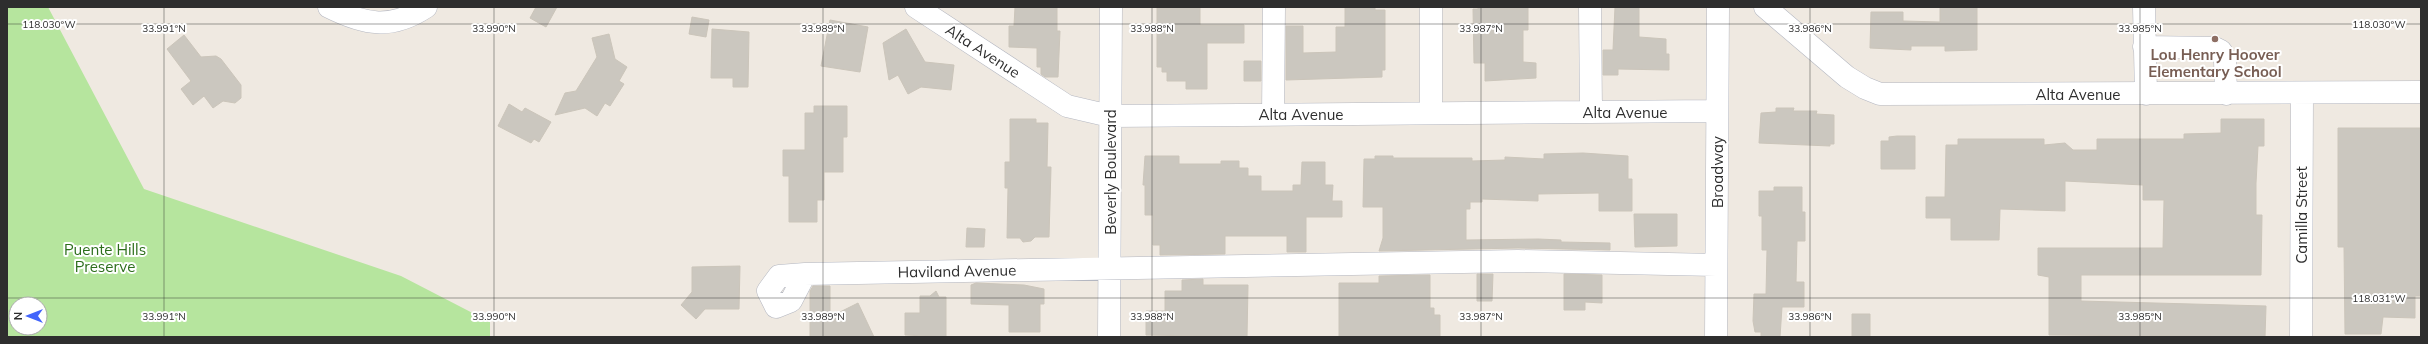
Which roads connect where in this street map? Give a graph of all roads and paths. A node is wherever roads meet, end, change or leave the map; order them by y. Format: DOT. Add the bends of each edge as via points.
graph roads {
  1 [pos="329,7"];
  2 [pos="426,7"];
  3 [pos="916,7"];
  4 [pos="1111,7"];
  5 [pos="1274,7"];
  6 [pos="1431,7"];
  7 [pos="1590,7"];
  8 [pos="1718,7"];
  9 [pos="1765,7"];
  10 [pos="2144,7"];
  11 [pos="2144,47"];
  12 [pos="2421,92"];
  13 [pos="2146,94"];
  14 [pos="2226,94"];
  15 [pos="2302,94"];
  16 [pos="1717,111"];
  17 [pos="1591,112"];
  18 [pos="1431,113"];
  19 [pos="1273,114"];
  20 [pos="1110,116"];
  21 [pos="1716,265"];
  22 [pos="1110,267"];
  23 [pos="805,274"];
  24 [pos="1109,337"];
  25 [pos="1716,337"];
  26 [pos="2301,337"];
  1 -- 2 [label="street" via="354,19 380,23 410,17"];
  3 -- 20 [label="street, Alta Avenue" via="1067,106"];
  4 -- 20 [label="street, Beverly Boulevard"];
  5 -- 19 [label="street"];
  6 -- 18 [label="street"];
  7 -- 17 [label="street"];
  8 -- 16 [label="street, Broadway"];
  9 -- 13 [label="street, Alta Avenue" via="1847,77 1880,94"];
  10 -- 11 [label="street"];
  11 -- 13 [label="street"];
  11 -- 14 [label="street" via="2221,50 2225,60"];
  12 -- 15 [label="street, Alta Avenue"];
  13 -- 14 [label="street, Alta Avenue"];
  14 -- 15 [label="street, Alta Avenue"];
  15 -- 26 [label="street, Camilla Street"];
  16 -- 17 [label="street, Alta Avenue"];
  16 -- 21 [label="street, Broadway"];
  17 -- 18 [label="street, Alta Avenue"];
  18 -- 19 [label="street, Alta Avenue"];
  19 -- 20 [label="street, Alta Avenue"];
  20 -- 22 [label="street, Beverly Boulevard"];
  21 -- 22 [label="street, Haviland Avenue" via="1518,261"];
  21 -- 25 [label="street, Broadway"];
  22 -- 23 [label="street, Haviland Avenue"];
  22 -- 24 [label="street, Beverly Boulevard"];
}
